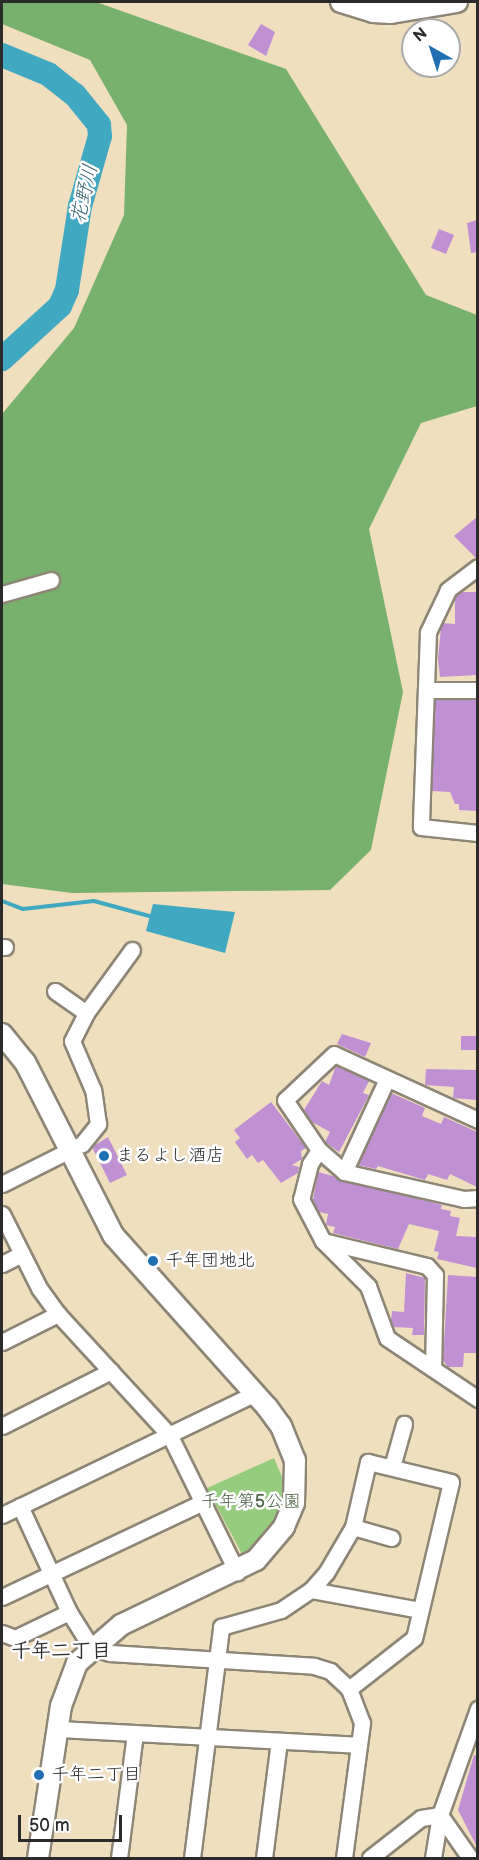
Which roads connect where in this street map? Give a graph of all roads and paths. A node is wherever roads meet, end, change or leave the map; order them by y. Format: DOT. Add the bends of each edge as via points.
graph roads {
  1 [pos="341,2"];
  2 [pos="457,2"];
  3 [pos="477,567"];
  4 [pos="51,580"];
  5 [pos="2,594"];
  6 [pos="427,690"];
  7 [pos="477,690"];
  8 [pos="477,833"];
  9 [pos="132,950"];
  10 [pos="55,991"];
  11 [pos="86,1013"];
  12 [pos="2,1034"];
  13 [pos="387,1078"];
  14 [pos="477,1120"];
  15 [pos="70,1150"];
  16 [pos="319,1150"];
  17 [pos="344,1172"];
  18 [pos="2,1184"];
  19 [pos="477,1198"];
  20 [pos="2,1214"];
  21 [pos="323,1241"];
  22 [pos="22,1254"];
  23 [pos="2,1264"];
  24 [pos="58,1314"];
  25 [pos="2,1342"];
  26 [pos="433,1368"];
  27 [pos="111,1371"];
  28 [pos="255,1393"];
  29 [pos="477,1399"];
  30 [pos="404,1424"];
  31 [pos="2,1426"];
  32 [pos="170,1436"];
  33 [pos="392,1467"];
  34 [pos="203,1502"];
  35 [pos="20,1506"];
  36 [pos="2,1515"];
  37 [pos="353,1527"];
  38 [pos="391,1538"];
  39 [pos="237,1572"];
  40 [pos="51,1573"];
  41 [pos="311,1590"];
  42 [pos="2,1597"];
  43 [pos="420,1610"];
  44 [pos="69,1612"];
  45 [pos="2,1634"];
  46 [pos="91,1647"];
  47 [pos="219,1660"];
  48 [pos="349,1689"];
  49 [pos="477,1709"];
  50 [pos="57,1729"];
  51 [pos="135,1733"];
  52 [pos="209,1737"];
  53 [pos="279,1741"];
  54 [pos="359,1745"];
  55 [pos="440,1815"];
  56 [pos="38,1858"];
  57 [pos="119,1858"];
  58 [pos="192,1858"];
  59 [pos="264,1858"];
  60 [pos="344,1858"];
  61 [pos="370,1858"];
  62 [pos="433,1858"];
  63 [pos="470,1858"];
  1 -- 2 [label="street" via="391,13"];
  3 -- 6 [label="street" via="448,590 428,632"];
  4 -- 5 [label="street"];
  6 -- 7 [label="street"];
  6 -- 8 [label="street" via="421,827"];
  9 -- 11 [label="street"];
  10 -- 11 [label="street"];
  11 -- 15 [label="street" via="72,1041 93,1090 98,1124 82,1144"];
  12 -- 15 [label="street" via="25,1062"];
  13 -- 14 [label="street"];
  13 -- 16 [label="street" via="334,1054 285,1100"];
  13 -- 17 [label="street"];
  15 -- 18 [label="street"];
  15 -- 28 [label="street" via="113,1235"];
  16 -- 17 [label="street"];
  16 -- 21 [label="street" via="310,1164 301,1199"];
  17 -- 19 [label="street" via="464,1199"];
  20 -- 22 [label="street"];
  21 -- 26 [label="street" via="368,1286 387,1338"];
  21 -- 26 [label="street" via="427,1266 435,1275"];
  22 -- 23 [label="street"];
  22 -- 24 [label="street"];
  24 -- 25 [label="street"];
  24 -- 27 [label="street"];
  26 -- 29 [label="street"];
  27 -- 31 [label="street"];
  27 -- 32 [label="street"];
  28 -- 32 [label="street"];
  28 -- 39 [label="street" via="291,1444 296,1482 294,1503 284,1527 263,1553"];
  30 -- 33 [label="street"];
  32 -- 34 [label="street"];
  32 -- 35 [label="street"];
  33 -- 37 [label="street" via="368,1462"];
  33 -- 43 [label="street" via="451,1482"];
  34 -- 39 [label="street"];
  34 -- 40 [label="street"];
  35 -- 36 [label="street"];
  35 -- 40 [label="street"];
  37 -- 38 [label="street"];
  37 -- 41 [label="street" via="326,1573"];
  39 -- 46 [label="street" via="121,1626"];
  40 -- 42 [label="street"];
  40 -- 44 [label="street"];
  41 -- 43 [label="street"];
  41 -- 47 [label="street" via="281,1610 221,1627"];
  43 -- 48 [label="street" via="414,1638"];
  44 -- 45 [label="street" via="15,1638"];
  44 -- 46 [label="street"];
  46 -- 47 [label="street" via="110,1653"];
  46 -- 50 [label="street" via="68,1680"];
  47 -- 48 [label="street" via="314,1666 330,1671"];
  47 -- 52 [label="street"];
  48 -- 54 [label="street" via="359,1708"];
  49 -- 55 [label="street"];
  50 -- 51 [label="street"];
  50 -- 56 [label="street"];
  51 -- 52 [label="street"];
  51 -- 57 [label="street"];
  52 -- 53 [label="street"];
  52 -- 58 [label="street"];
  53 -- 54 [label="street"];
  53 -- 59 [label="street"];
  54 -- 60 [label="street"];
  55 -- 61 [label="street" via="421,1818"];
  55 -- 62 [label="street"];
  55 -- 63 [label="street"];
}
